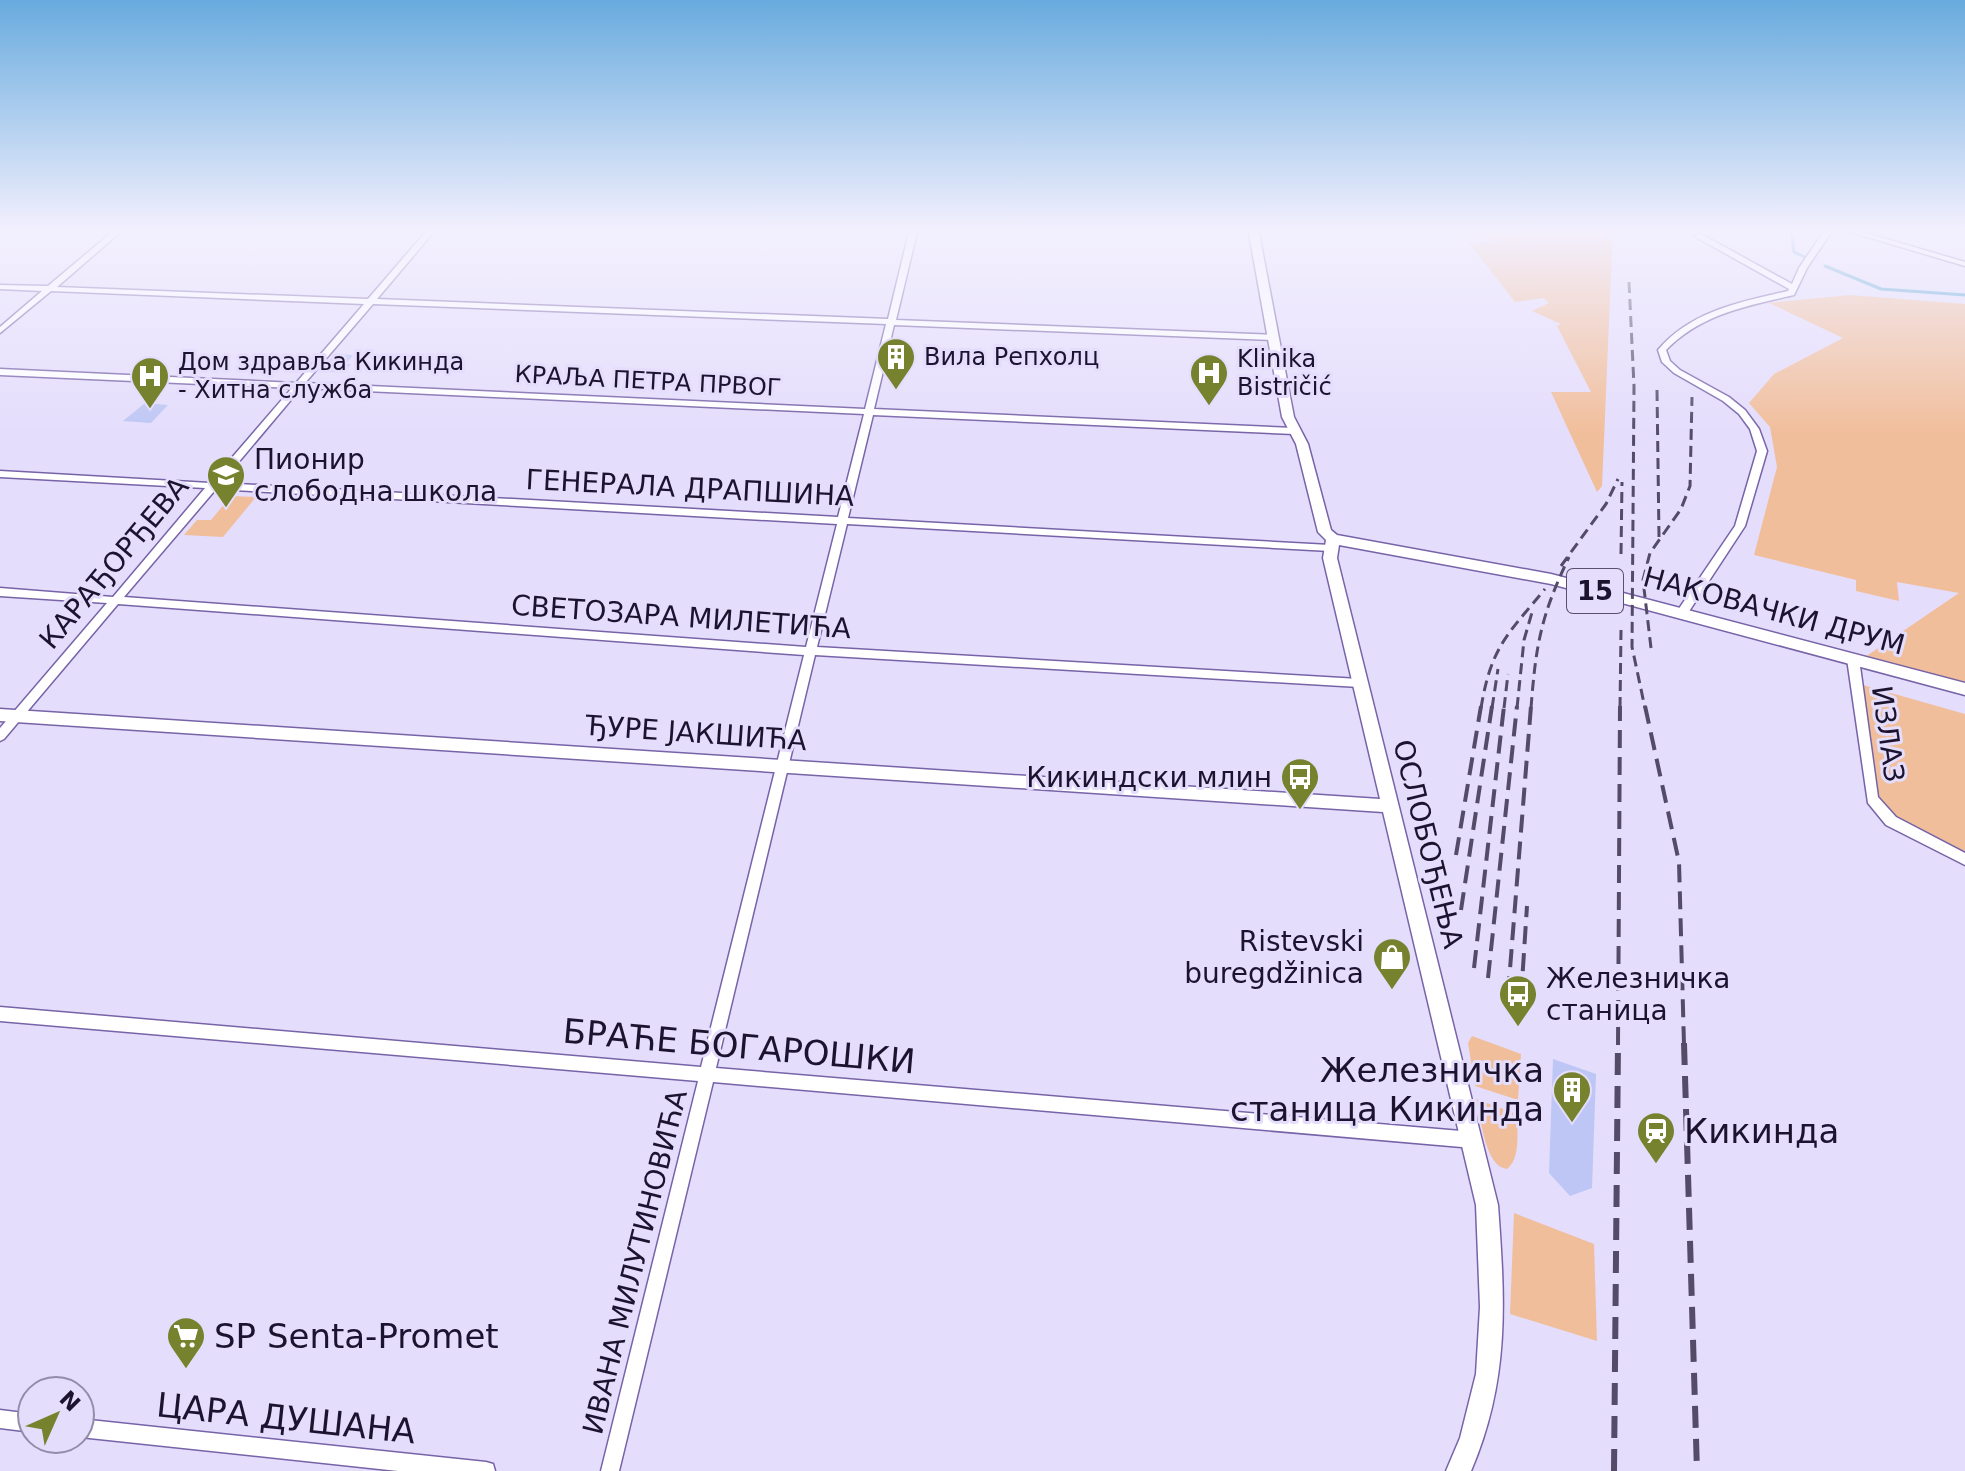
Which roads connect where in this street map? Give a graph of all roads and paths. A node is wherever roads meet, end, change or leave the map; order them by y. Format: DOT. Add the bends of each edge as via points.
graph roads {
  1 [pos="42,297"];
  2 [pos="254,297"];
  3 [pos="374,297"];
  4 [pos="896,297"];
  5 [pos="1266,297"];
  6 [pos="1777,297"];
  7 [pos="370,301"];
  8 [pos="890,321"];
  9 [pos="0,331"];
  10 [pos="1273,337"];
  11 [pos="0,372"];
  12 [pos="296,385"];
  13 [pos="866,411"];
  14 [pos="1294,431"];
  15 [pos="0,474"];
  16 [pos="211,485"];
  17 [pos="842,520"];
  18 [pos="1332,544"];
  19 [pos="0,592"];
  20 [pos="115,599"];
  21 [pos="1682,613"];
  22 [pos="810,651"];
  23 [pos="1853,659"];
  24 [pos="1359,683"];
  25 [pos="1965,689"];
  26 [pos="8,715"];
  27 [pos="0,736"];
  28 [pos="780,765"];
  29 [pos="1388,806"];
  30 [pos="1965,859"];
  31 [pos="0,1014"];
  32 [pos="708,1074"];
  33 [pos="1473,1140"];
  34 [pos="96,1430"];
  35 [pos="486,1471"];
  36 [pos="610,1471"];
  37 [pos="1458,1471"];
  1 -- 9 [label="street"];
  2 -- 7 [label="street"];
  3 -- 7 [label="street, КАРАЂОРЂЕВА"];
  4 -- 8 [label="street, ИВАНА МИЛУТИНОВИЋА"];
  5 -- 10 [label="main road, ОСЛОБОЂЕЊА"];
  6 -- 21 [label="street" via="1696,322 1662,350 1669,366 1743,408 1762,451 1740,526"];
  7 -- 8 [label="street"];
  7 -- 12 [label="street, КАРАЂОРЂЕВА"];
  8 -- 10 [label="street"];
  8 -- 13 [label="street, ИВАНА МИЛУТИНОВИЋА"];
  10 -- 14 [label="main road, ОСЛОБОЂЕЊА"];
  11 -- 12 [label="street, КРАЉА ПЕТРА ПРВОГ"];
  12 -- 13 [label="street, КРАЉА ПЕТРА ПРВОГ"];
  12 -- 16 [label="street, КАРАЂОРЂЕВА"];
  13 -- 14 [label="street, КРАЉА ПЕТРА ПРВОГ"];
  13 -- 17 [label="street, ИВАНА МИЛУТИНОВИЋА"];
  14 -- 18 [label="main road, ОСЛОБОЂЕЊА"];
  15 -- 16 [label="street, ГЕНЕРАЛА ДРАПШИНА"];
  16 -- 17 [label="street, ГЕНЕРАЛА ДРАПШИНА"];
  16 -- 20 [label="street, КАРАЂОРЂЕВА"];
  17 -- 18 [label="street, ГЕНЕРАЛА ДРАПШИНА"];
  17 -- 22 [label="street, ИВАНА МИЛУТИНОВИЋА"];
  18 -- 21 [label="main road, НАКОВАЧКИ ДРУМ / 15" via="1514,571"];
  18 -- 24 [label="main road, ОСЛОБОЂЕЊА"];
  19 -- 20 [label="street, СВЕТОЗАРА МИЛЕТИЋА"];
  20 -- 22 [label="street, СВЕТОЗАРА МИЛЕТИЋА"];
  20 -- 26 [label="street, КАРАЂОРЂЕВА"];
  21 -- 23 [label="main road, НАКОВАЧКИ ДРУМ / 15"];
  22 -- 24 [label="street, СВЕТОЗАРА МИЛЕТИЋА"];
  22 -- 28 [label="street, ИВАНА МИЛУТИНОВИЋА"];
  23 -- 25 [label="main road, НАКОВАЧКИ ДРУМ / 15"];
  23 -- 30 [label="street, ИЗЛАЗ" via="1872,799 1891,821"];
  24 -- 29 [label="main road, ОСЛОБОЂЕЊА"];
  26 -- 27 [label="street, КАРАЂОРЂЕВА"];
  26 -- 28 [label="main road, ЂУРЕ ЈАКШИЋА"];
  28 -- 29 [label="main road, ЂУРЕ ЈАКШИЋА"];
  28 -- 32 [label="street, ИВАНА МИЛУТИНОВИЋА"];
  29 -- 33 [label="main road, ОСЛОБОЂЕЊА"];
  31 -- 32 [label="street, БРАЋЕ БОГАРОШКИ"];
  32 -- 33 [label="street, БРАЋЕ БОГАРОШКИ"];
  32 -- 36 [label="street, ИВАНА МИЛУТИНОВИЋА"];
  33 -- 37 [label="main road, ОСЛОБОЂЕЊА" via="1487,1205 1492,1279 1486,1404"];
  34 -- 35 [label="street, ЦАРА ДУШАНА"];
}
